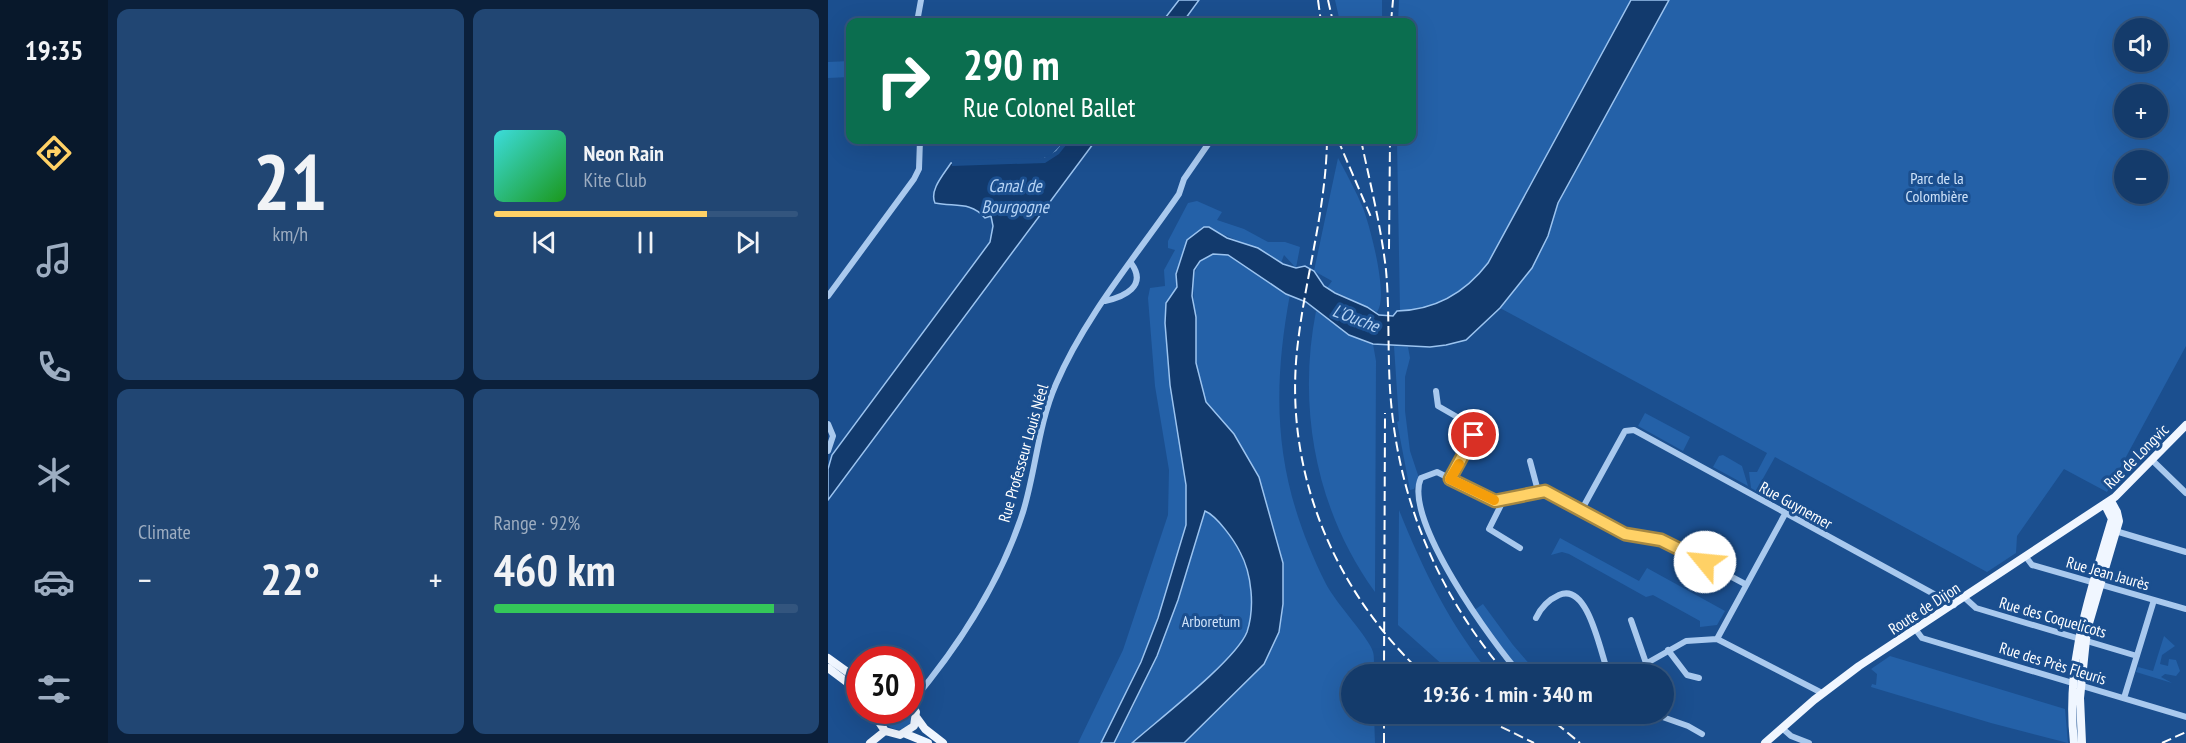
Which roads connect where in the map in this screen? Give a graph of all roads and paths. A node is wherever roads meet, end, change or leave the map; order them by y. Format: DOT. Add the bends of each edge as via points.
graph roads {
  1 [pos="921,0"];
  2 [pos="918,18"];
  3 [pos="920,144"];
  4 [pos="1208,144"];
  5 [pos="1131,263"];
  6 [pos="828,296"];
  7 [pos="1104,302"];
  8 [pos="1436,391"];
  9 [pos="828,424"];
  10 [pos="2186,425"];
  11 [pos="828,451"];
  12 [pos="2152,460"];
  13 [pos="1530,461"];
  14 [pos="1450,479"];
  15 [pos="1538,491"];
  16 [pos="2186,493"];
  17 [pos="1503,501"];
  18 [pos="2108,503"];
  19 [pos="1581,510"];
  20 [pos="1785,514"];
  21 [pos="2113,531"];
  22 [pos="1520,548"];
  23 [pos="2186,552"];
  24 [pos="2026,557"];
  25 [pos="2092,582"];
  26 [pos="1745,584"];
  27 [pos="2102,585"];
  28 [pos="1965,598"];
  29 [pos="2154,600"];
  30 [pos="1954,605"];
  31 [pos="2186,609"];
  32 [pos="1536,618"];
  33 [pos="1631,620"];
  34 [pos="1917,630"];
  35 [pos="1717,639"];
  36 [pos="2082,639"];
  37 [pos="1668,650"];
  38 [pos="2137,656"];
  39 [pos="828,658"];
  40 [pos="1646,663"];
  41 [pos="1512,664"];
  42 [pos="1605,664"];
  43 [pos="828,668"];
  44 [pos="846,671"];
  45 [pos="1699,678"];
  46 [pos="846,682"];
  47 [pos="2077,684"];
  48 [pos="924,687"];
  49 [pos="1822,693"];
  50 [pos="2124,698"];
  51 [pos="2186,717"];
  52 [pos="1674,721"];
  53 [pos="880,724"];
  54 [pos="915,724"];
  55 [pos="923,724"];
  56 [pos="1782,728"];
  57 [pos="885,731"];
  58 [pos="906,734"];
  59 [pos="1702,734"];
  60 [pos="870,743"];
  61 [pos="928,743"];
  62 [pos="943,743"];
  63 [pos="1765,743"];
  64 [pos="1809,743"];
  65 [pos="2074,743"];
  66 [pos="2082,743"];
  1 -- 2 [label="street"];
  3 -- 6 [label="street" via="919,169 914,179"];
  4 -- 5 [label="street, Rue Professeur Louis Néel"];
  5 -- 7 [label="street, Rue Professeur Louis Néel"];
  5 -- 7 [label="street" via="1135,268 1130,294"];
  7 -- 48 [label="street, Rue Professeur Louis Néel" via="1077,342 1052,392 1023,513 984,602"];
  8 -- 14 [label="street" via="1438,406 1472,425 1474,430"];
  9 -- 11 [label="street" via="833,436"];
  10 -- 12 [label="main road, Rue de Longvic"];
  12 -- 16 [label="street"];
  12 -- 18 [label="main road, Rue de Longvic"];
  13 -- 15 [label="street"];
  14 -- 17 [label="street" via="1489,499"];
  14 -- 41 [label="street" via="1437,472 1425,476 1418,486 1418,495 1453,581 1486,633"];
  15 -- 17 [label="street"];
  15 -- 19 [label="street"];
  17 -- 22 [label="street" via="1489,529"];
  18 -- 21 [label="main road"];
  18 -- 24 [label="main road, Route de Dijon"];
  19 -- 20 [label="street, Rue Guynemer" via="1625,431 1634,430"];
  19 -- 26 [label="street" via="1625,534 1668,543"];
  20 -- 26 [label="street"];
  20 -- 30 [label="street, Rue Guynemer"];
  21 -- 23 [label="street"];
  21 -- 25 [label="main road"];
  21 -- 27 [label="main road"];
  24 -- 25 [label="street, Rue Jean Jaurès" via="2032,565"];
  24 -- 28 [label="main road, Route de Dijon"];
  25 -- 27 [label="street, Rue Jean Jaurès"];
  25 -- 36 [label="main road"];
  26 -- 35 [label="street"];
  27 -- 29 [label="street, Rue Jean Jaurès"];
  27 -- 36 [label="main road"];
  28 -- 30 [label="main road, Route de Dijon"];
  28 -- 36 [label="street, Rue des Coquelicots" via="1976,608"];
  29 -- 31 [label="street, Rue Jean Jaurès"];
  29 -- 38 [label="street"];
  30 -- 34 [label="main road, Route de Dijon"];
  32 -- 42 [label="street" via="1541,607 1558,596 1569,594 1581,600"];
  33 -- 40 [label="street"];
  34 -- 47 [label="street, Rue des Près Fleuris" via="1922,638"];
  34 -- 49 [label="main road, Route de Dijon"];
  35 -- 37 [label="street" via="1686,641"];
  35 -- 49 [label="street"];
  36 -- 38 [label="street, Rue des Coquelicots"];
  36 -- 47 [label="main road"];
  37 -- 40 [label="street"];
  37 -- 45 [label="street" via="1687,675"];
  38 -- 50 [label="street"];
  39 -- 44 [label="main road"];
  43 -- 46 [label="main road"];
  47 -- 50 [label="street, Rue des Près Fleuris"];
  47 -- 65 [label="main road"];
  47 -- 66 [label="main road"];
  49 -- 56 [label="main road, Route de Dijon"];
  50 -- 51 [label="street, Rue des Près Fleuris"];
  52 -- 59 [label="street"];
  53 -- 57 [label="main road"];
  54 -- 58 [label="main road"];
  55 -- 62 [label="main road"];
  56 -- 63 [label="main road, Route de Dijon"];
  56 -- 64 [label="street"];
  57 -- 58 [label="main road"];
  57 -- 60 [label="main road"];
  58 -- 61 [label="main road"];
}
